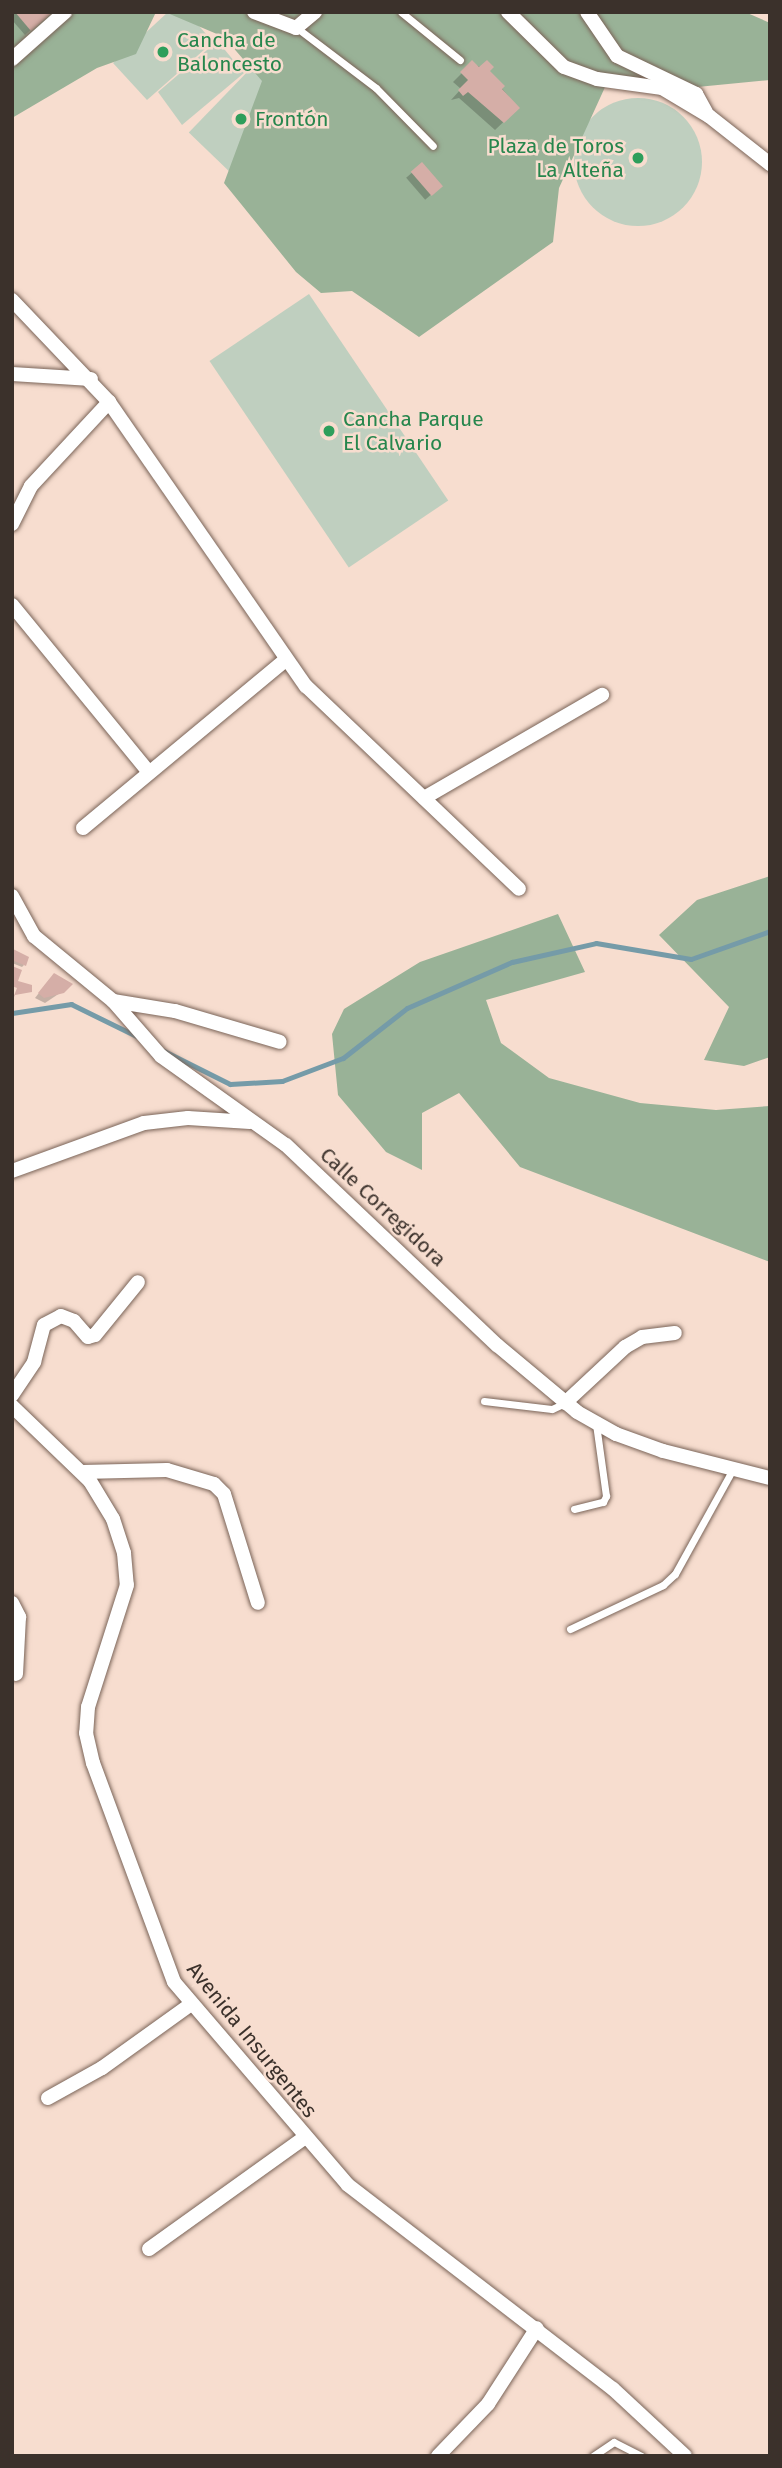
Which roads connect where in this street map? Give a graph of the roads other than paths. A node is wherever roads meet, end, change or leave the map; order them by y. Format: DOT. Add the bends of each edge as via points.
graph roads {
  1 [pos="65,12"];
  2 [pos="254,12"];
  3 [pos="315,12"];
  4 [pos="401,12"];
  5 [pos="508,12"];
  6 [pos="587,12"];
  7 [pos="296,28"];
  8 [pos="12,59"];
  9 [pos="460,60"];
  10 [pos="709,116"];
  11 [pos="433,146"];
  12 [pos="770,164"];
  13 [pos="12,300"];
  14 [pos="12,374"];
  15 [pos="91,379"];
  16 [pos="109,402"];
  17 [pos="12,524"];
  18 [pos="12,605"];
  19 [pos="285,660"];
  20 [pos="602,695"];
  21 [pos="148,771"];
  22 [pos="424,798"];
  23 [pos="83,828"];
  24 [pos="519,889"];
  25 [pos="12,896"];
  26 [pos="113,1001"];
  27 [pos="280,1042"];
  28 [pos="255,1122"];
  29 [pos="12,1171"];
  30 [pos="138,1282"];
  31 [pos="675,1334"];
  32 [pos="12,1395"];
  33 [pos="484,1401"];
  34 [pos="565,1403"];
  35 [pos="12,1406"];
  36 [pos="596,1423"];
  37 [pos="733,1469"];
  38 [pos="82,1472"];
  39 [pos="770,1478"];
  40 [pos="574,1509"];
  41 [pos="258,1602"];
  42 [pos="12,1603"];
  43 [pos="570,1629"];
  44 [pos="16,1674"];
  45 [pos="191,2004"];
  46 [pos="48,2098"];
  47 [pos="304,2138"];
  48 [pos="149,2249"];
  49 [pos="537,2328"];
  50 [pos="438,2456"];
  51 [pos="593,2456"];
  52 [pos="642,2456"];
  53 [pos="685,2456"];
  1 -- 8 [label="street"];
  2 -- 7 [label="street"];
  3 -- 7 [label="street"];
  4 -- 9 [label="lane"];
  5 -- 10 [label="street" via="564,67 597,79 662,88"];
  6 -- 10 [label="street" via="617,56 696,94"];
  7 -- 11 [label="lane" via="376,88"];
  10 -- 12 [label="street"];
  13 -- 15 [label="street"];
  14 -- 15 [label="street"];
  15 -- 16 [label="street"];
  16 -- 17 [label="street" via="31,486"];
  16 -- 19 [label="street"];
  18 -- 21 [label="street"];
  19 -- 21 [label="street"];
  19 -- 22 [label="street" via="328,711"];
  20 -- 22 [label="street"];
  21 -- 23 [label="street"];
  22 -- 24 [label="street"];
  25 -- 26 [label="street, Calle Corregidora" via="34,936"];
  26 -- 27 [label="street" via="175,1011"];
  26 -- 28 [label="street, Calle Corregidora" via="161,1056"];
  28 -- 29 [label="street" via="165,1119"];
  28 -- 34 [label="street, Calle Corregidora" via="320,1174 497,1345"];
  30 -- 32 [label="street" via="95,1335 88,1337 75,1321 61,1316 44,1325 34,1362"];
  31 -- 34 [label="street" via="642,1337 625,1347"];
  33 -- 34 [label="lane" via="552,1409"];
  34 -- 36 [label="street, Calle Corregidora"];
  35 -- 38 [label="street, Avenida Insurgentes"];
  36 -- 37 [label="street, Calle Corregidora" via="663,1451"];
  36 -- 40 [label="lane" via="606,1496 603,1502"];
  37 -- 39 [label="street, Calle Corregidora"];
  37 -- 43 [label="lane" via="675,1574 663,1585"];
  38 -- 41 [label="street" via="167,1470 214,1484 224,1494"];
  38 -- 45 [label="street, Avenida Insurgentes" via="113,1519 124,1553 127,1585 88,1707 86,1733 161,1956"];
  42 -- 44 [label="street" via="19,1617"];
  45 -- 46 [label="street" via="103,2068"];
  45 -- 47 [label="street, Avenida Insurgentes"];
  47 -- 48 [label="street"];
  47 -- 49 [label="street, Avenida Insurgentes" via="385,2217"];
  49 -- 50 [label="street" via="488,2404"];
  49 -- 53 [label="street, Avenida Insurgentes" via="613,2389"];
  51 -- 52 [label="lane" via="614,2442"];
}
